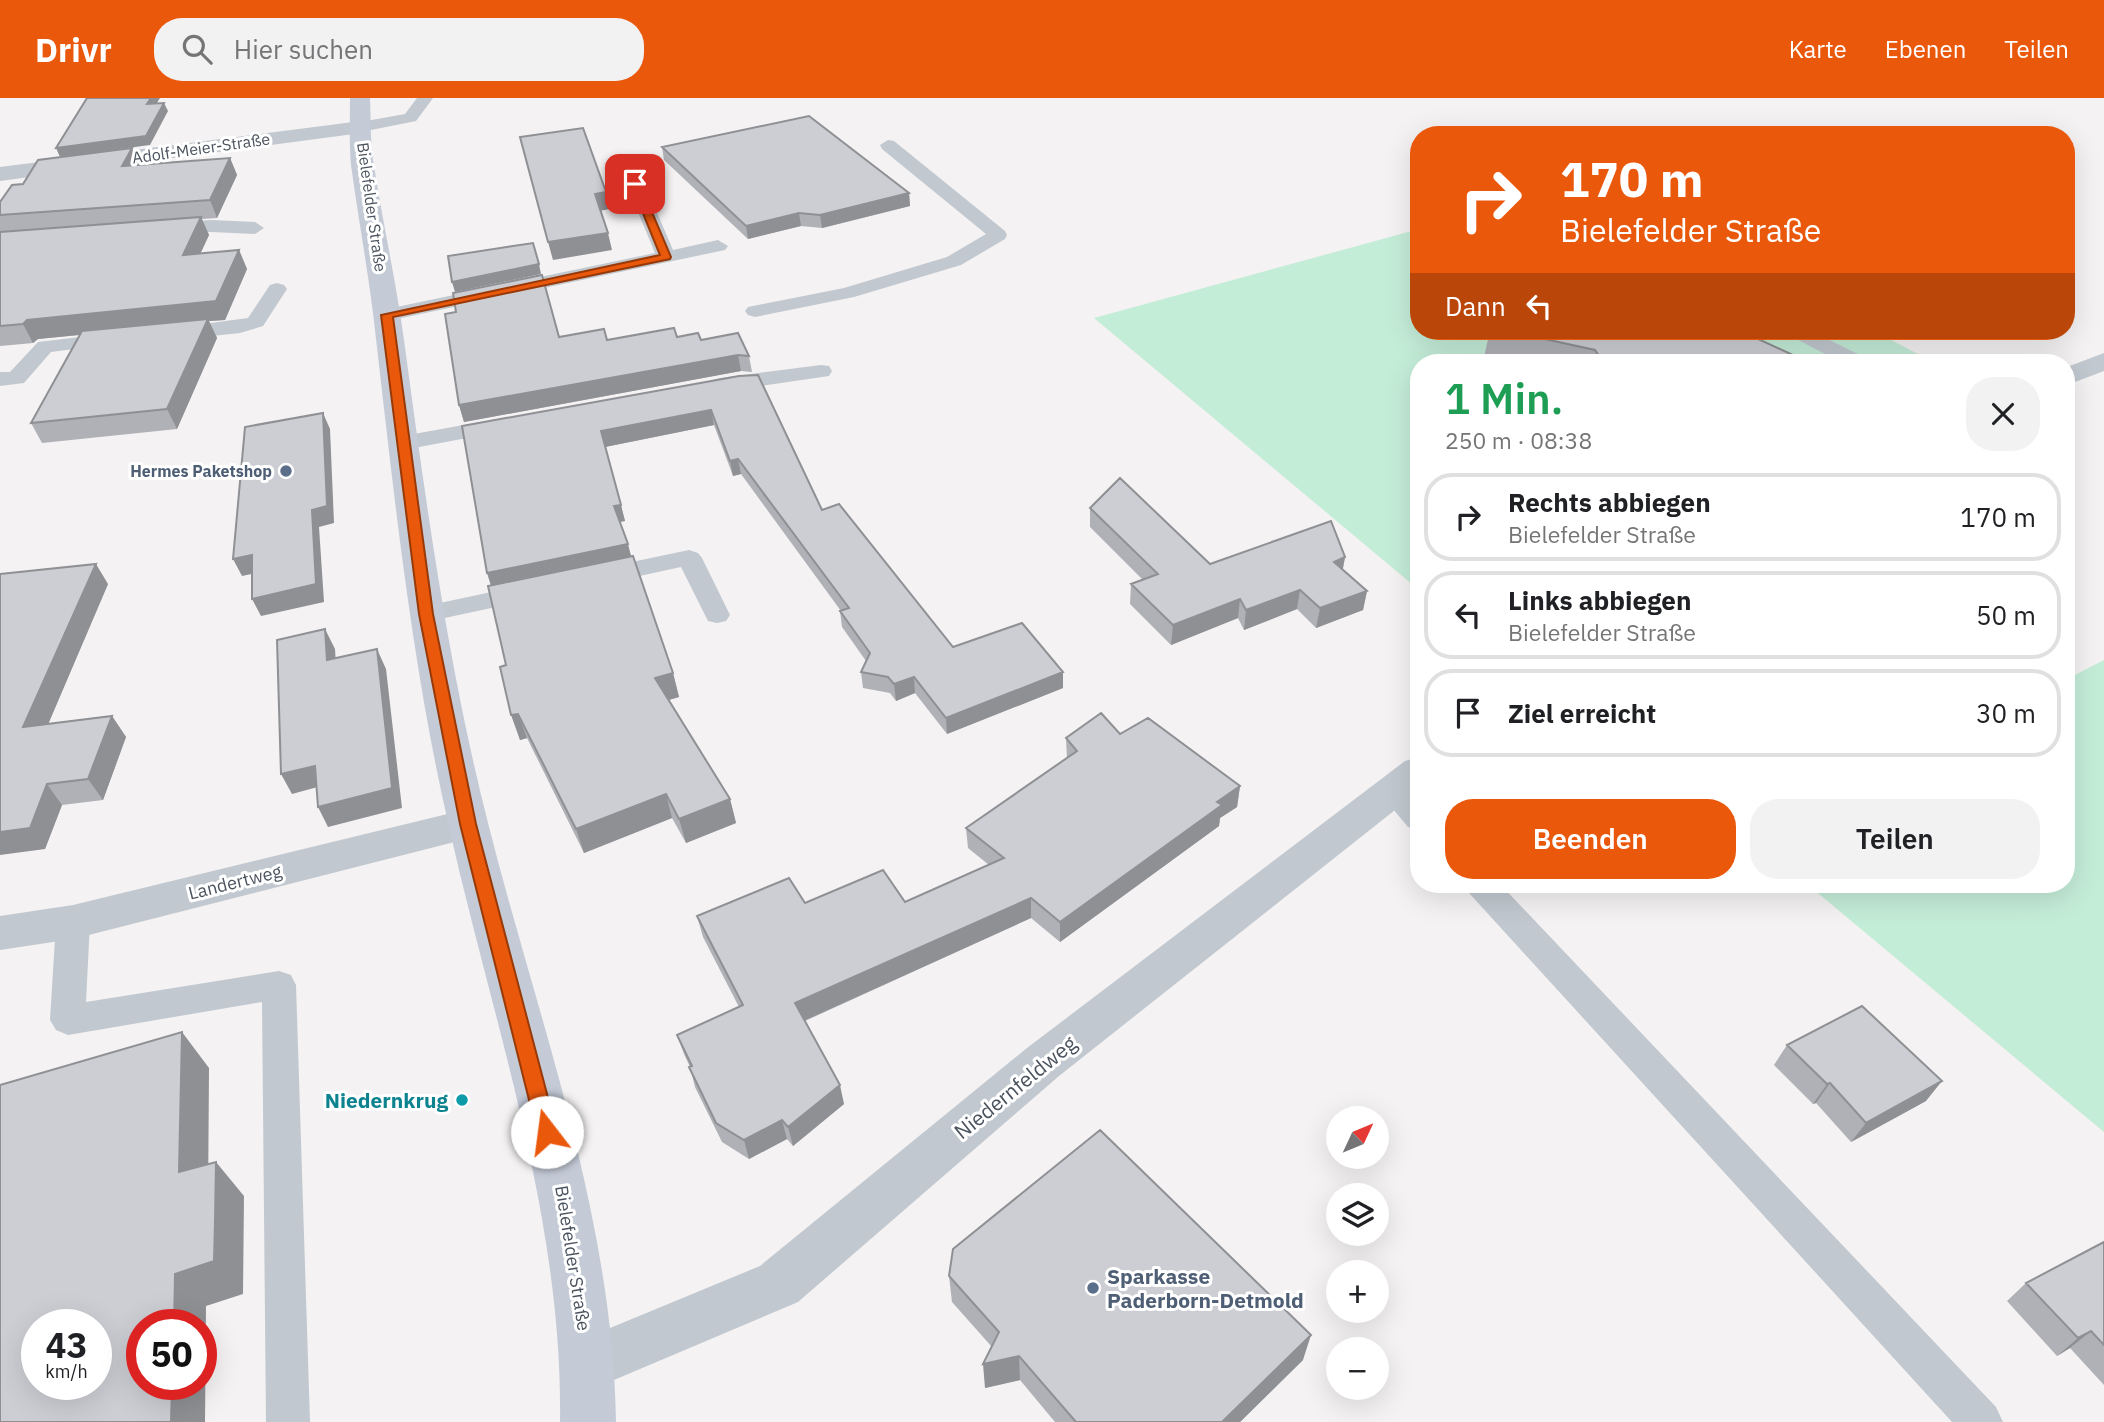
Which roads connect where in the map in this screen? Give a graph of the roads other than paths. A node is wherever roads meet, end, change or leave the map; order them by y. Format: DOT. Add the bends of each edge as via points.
graph roads {
  1 [pos="360,98"];
  2 [pos="425,98"];
  3 [pos="361,127"];
  4 [pos="888,145"];
  5 [pos="625,159"];
  6 [pos="0,174"];
  7 [pos="255,228"];
  8 [pos="145,231"];
  9 [pos="718,246"];
  10 [pos="666,257"];
  11 [pos="277,289"];
  12 [pos="755,311"];
  13 [pos="387,315"];
  14 [pos="1813,340"];
  15 [pos="1853,340"];
  16 [pos="1841,354"];
  17 [pos="1868,354"];
  18 [pos="2100,366"];
  19 [pos="821,371"];
  20 [pos="2075,374"];
  21 [pos="0,379"];
  22 [pos="704,388"];
  23 [pos="517,423"];
  24 [pos="403,443"];
  25 [pos="426,614"];
  26 [pos="717,615"];
  27 [pos="1410,795"];
  28 [pos="468,824"];
  29 [pos="1488,893"];
  30 [pos="73,922"];
  31 [pos="0,933"];
  32 [pos="588,1364"];
  33 [pos="288,1422"];
  34 [pos="588,1422"];
  35 [pos="1981,1422"];
  1 -- 3 [label="main road, Bielefelder Straße"];
  2 -- 3 [label="lane" via="410,118"];
  3 -- 6 [label="street, Adolf-Meier-Straße"];
  3 -- 13 [label="main road, Bielefelder Straße" via="362,162"];
  4 -- 12 [label="lane" via="998,235 954,261 847,293"];
  5 -- 10 [label="lane"];
  7 -- 8 [label="lane"];
  9 -- 10 [label="lane"];
  10 -- 13 [label="lane"];
  11 -- 21 [label="lane" via="256,321 240,327 44,346 16,378"];
  13 -- 24 [label="main road, Bielefelder Straße"];
  14 -- 16 [label="lane"];
  15 -- 17 [label="lane"];
  18 -- 20 [label="street"];
  19 -- 22 [label="lane"];
  23 -- 24 [label="lane"];
  24 -- 25 [label="main road, Bielefelder Straße"];
  25 -- 26 [label="lane" via="689,558"];
  25 -- 28 [label="main road, Bielefelder Straße"];
  27 -- 32 [label="street, Niedernfeldweg" via="1043,1062 779,1283"];
  28 -- 30 [label="street, Landertweg"];
  28 -- 32 [label="main road, Bielefelder Straße" via="560,1177"];
  29 -- 35 [label="lane"];
  30 -- 31 [label="street, Landertweg"];
  30 -- 33 [label="lane" via="68,1020 279,985"];
  32 -- 34 [label="main road, Bielefelder Straße"];
}
